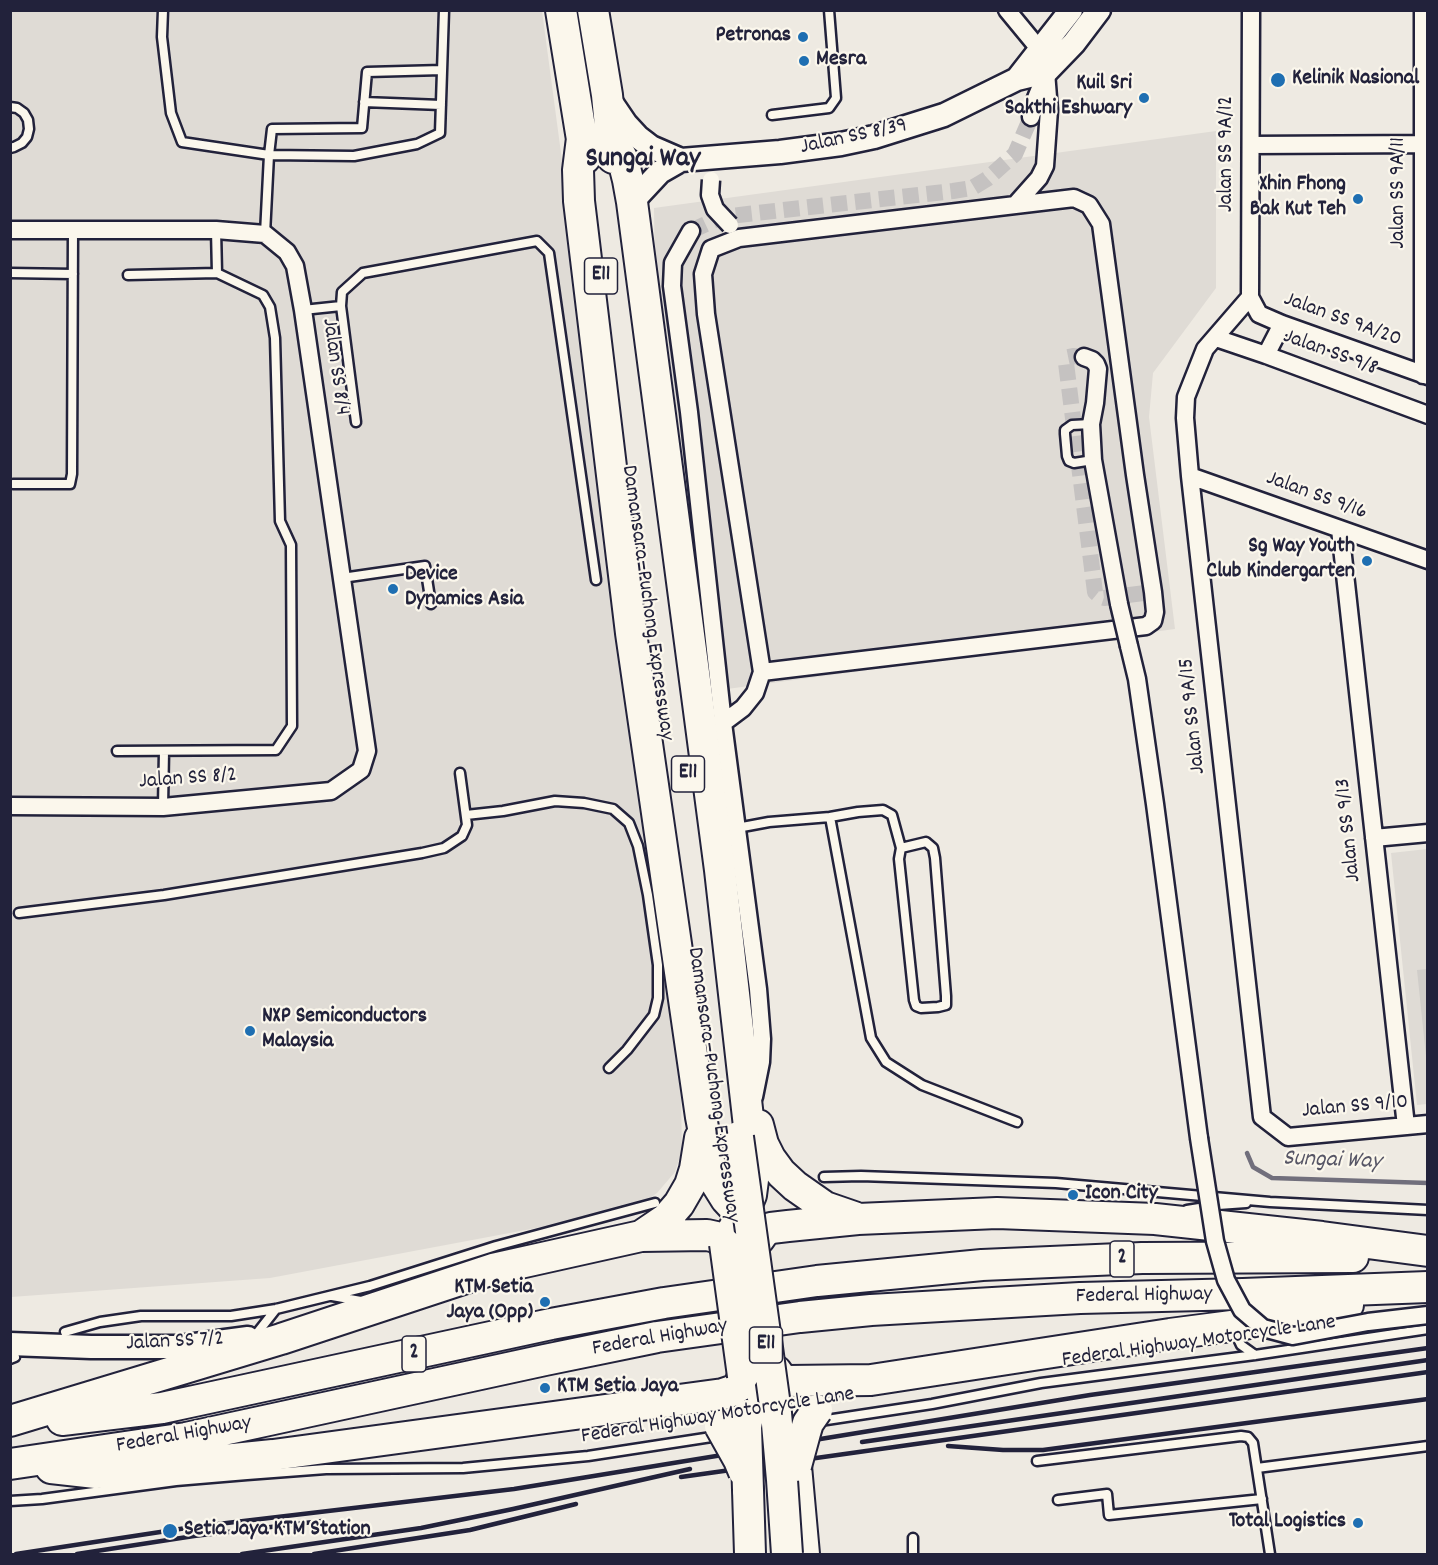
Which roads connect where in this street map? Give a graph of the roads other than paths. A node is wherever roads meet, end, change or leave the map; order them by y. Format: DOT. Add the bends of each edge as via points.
graph roads {
  1 [pos="163,10"];
  2 [pos="444,10"];
  3 [pos="561,10"];
  4 [pos="593,10"];
  5 [pos="829,10"];
  6 [pos="1007,10"];
  7 [pos="1071,10"];
  8 [pos="1099,10"];
  9 [pos="1251,10"];
  10 [pos="1423,10"];
  11 [pos="1040,50"];
  12 [pos="442,70"];
  13 [pos="1046,72"];
  14 [pos="1017,79"];
  15 [pos="607,95"];
  16 [pos="364,102"];
  17 [pos="441,105"];
  18 [pos="10,107"];
  19 [pos="772,114"];
  20 [pos="1031,117"];
  21 [pos="611,137"];
  22 [pos="582,138"];
  23 [pos="1425,144"];
  24 [pos="1251,145"];
  25 [pos="10,148"];
  26 [pos="269,155"];
  27 [pos="709,158"];
  28 [pos="681,160"];
  29 [pos="1042,172"];
  30 [pos="1044,201"];
  31 [pos="632,202"];
  32 [pos="1014,205"];
  33 [pos="10,230"];
  34 [pos="73,230"];
  35 [pos="216,230"];
  36 [pos="691,231"];
  37 [pos="734,231"];
  38 [pos="265,234"];
  39 [pos="10,273"];
  40 [pos="217,273"];
  41 [pos="73,274"];
  42 [pos="128,275"];
  43 [pos="1250,297"];
  44 [pos="341,306"];
  45 [pos="303,310"];
  46 [pos="1282,324"];
  47 [pos="1216,338"];
  48 [pos="1266,355"];
  49 [pos="1083,357"];
  50 [pos="1425,375"];
  51 [pos="629,412"];
  52 [pos="1428,415"];
  53 [pos="356,422"];
  54 [pos="1091,424"];
  55 [pos="1093,460"];
  56 [pos="1190,476"];
  57 [pos="13,484"];
  58 [pos="1340,529"];
  59 [pos="1428,560"];
  60 [pos="342,578"];
  61 [pos="596,580"];
  62 [pos="431,604"];
  63 [pos="762,672"];
  64 [pos="723,723"];
  65 [pos="117,751"];
  66 [pos="164,751"];
  67 [pos="361,770"];
  68 [pos="460,773"];
  69 [pos="10,806"];
  70 [pos="163,807"];
  71 [pos="466,815"];
  72 [pos="830,817"];
  73 [pos="737,828"];
  74 [pos="1428,833"];
  75 [pos="1374,838"];
  76 [pos="901,848"];
  77 [pos="19,913"];
  78 [pos="741,1064"];
  79 [pos="609,1068"];
  80 [pos="752,1106"];
  81 [pos="701,1117"];
  82 [pos="1017,1122"];
  83 [pos="1428,1124"];
  84 [pos="1406,1126"];
  85 [pos="1288,1137"];
  86 [pos="824,1177"];
  87 [pos="1270,1202"];
  88 [pos="655,1203"];
  89 [pos="1428,1210"];
  90 [pos="741,1215"];
  91 [pos="858,1219"];
  92 [pos="1155,1219"];
  93 [pos="641,1236"];
  94 [pos="759,1239"];
  95 [pos="716,1240"];
  96 [pos="1428,1253"];
  97 [pos="1428,1287"];
  98 [pos="1397,1289"];
  99 [pos="276,1308"];
  100 [pos="334,1308"];
  101 [pos="1428,1315"];
  102 [pos="1232,1326"];
  103 [pos="1428,1329"];
  104 [pos="65,1332"];
  105 [pos="254,1338"];
  106 [pos="12,1354"];
  107 [pos="1254,1354"];
  108 [pos="768,1379"];
  109 [pos="871,1380"];
  110 [pos="668,1402"];
  111 [pos="809,1417"];
  112 [pos="10,1420"];
  113 [pos="790,1425"];
  114 [pos="10,1426"];
  115 [pos="766,1429"];
  116 [pos="731,1431"];
  117 [pos="754,1431"];
  118 [pos="1428,1446"];
  119 [pos="273,1455"];
  120 [pos="1037,1461"];
  121 [pos="13,1464"];
  122 [pos="1257,1468"];
  123 [pos="796,1471"];
  124 [pos="243,1475"];
  125 [pos="748,1487"];
  126 [pos="1262,1499"];
  127 [pos="1058,1500"];
  128 [pos="10,1501"];
  129 [pos="913,1538"];
  130 [pos="750,1554"];
  131 [pos="768,1554"];
  132 [pos="787,1554"];
  133 [pos="804,1554"];
  134 [pos="914,1554"];
  135 [pos="1270,1554"];
  1 -- 26 [label="lane" via="162,37 171,113 182,142"];
  2 -- 12 [label="lane"];
  3 -- 22 [label="highway, Damansara–Puchong Expressway / E11"];
  4 -- 15 [label="highway, Damansara–Puchong Expressway / E11"];
  5 -- 19 [label="lane" via="837,98 830,108"];
  6 -- 11 [label="street"];
  7 -- 11 [label="street, Jalan SS 8/39"];
  8 -- 13 [label="street"];
  9 -- 24 [label="street, Jalan SS 9A/12"];
  10 -- 23 [label="street, Jalan SS 9A/11"];
  11 -- 13 [label="street"];
  11 -- 14 [label="street, Jalan SS 8/39"];
  12 -- 16 [label="lane" via="367,72"];
  12 -- 17 [label="lane"];
  13 -- 14 [label="street, Jalan SS 8/39"];
  13 -- 20 [label="street"];
  13 -- 29 [label="street" via="1049,110"];
  14 -- 27 [label="street, Jalan SS 8/39" via="944,115 874,137 780,152"];
  15 -- 21 [label="highway, Damansara–Puchong Expressway / E11"];
  15 -- 28 [label="street, Jalan SS 8/39" via="638,137"];
  16 -- 17 [label="lane"];
  16 -- 26 [label="lane" via="362,128 272,129"];
  17 -- 26 [label="lane" via="440,133 417,144 354,156"];
  18 -- 25 [label="lane" via="24,113 29,129 22,143"];
  21 -- 31 [label="highway" via="623,160"];
  21 -- 51 [label="highway, Damansara–Puchong Expressway / E11"];
  22 -- 51 [label="highway, Damansara–Puchong Expressway / E11"];
  22 -- 81 [label="highway" via="578,191 585,263 631,633"];
  23 -- 24 [label="street"];
  23 -- 50 [label="street, Jalan SS 9A/11"];
  24 -- 43 [label="street, Jalan SS 9A/12"];
  26 -- 38 [label="lane"];
  27 -- 28 [label="street, Jalan SS 8/39"];
  27 -- 37 [label="street, bridge" via="710,195 715,209"];
  28 -- 31 [label="street, Jalan SS 8/39" via="660,172"];
  29 -- 30 [label="street"];
  29 -- 32 [label="street"];
  30 -- 32 [label="street"];
  30 -- 63 [label="street" via="1074,198 1089,206 1101,224 1153,592 1153,621 1146,626"];
  31 -- 78 [label="highway" via="720,870"];
  32 -- 37 [label="street"];
  33 -- 34 [label="street"];
  34 -- 35 [label="street"];
  34 -- 41 [label="lane"];
  35 -- 38 [label="street"];
  35 -- 40 [label="lane"];
  36 -- 64 [label="street" via="673,263 672,286"];
  37 -- 63 [label="street" via="711,249 703,274"];
  38 -- 45 [label="street, Jalan SS 8/4" via="287,252 295,266"];
  39 -- 41 [label="lane"];
  40 -- 42 [label="lane"];
  40 -- 66 [label="lane" via="263,295 272,317 280,521 291,545 292,726 276,750"];
  41 -- 57 [label="lane" via="70,484"];
  43 -- 46 [label="street, Jalan SS 9A/20" via="1259,314"];
  43 -- 47 [label="street, Jalan SS 9A/15"];
  44 -- 45 [label="lane"];
  44 -- 53 [label="lane"];
  44 -- 61 [label="lane" via="342,292 363,273 537,241 549,253"];
  45 -- 60 [label="street, Jalan SS 8/4"];
  46 -- 48 [label="street"];
  46 -- 50 [label="street, Jalan SS 9A/20"];
  47 -- 48 [label="street, Jalan SS 9/8"];
  47 -- 56 [label="street, Jalan SS 9A/15" via="1205,349 1186,397"];
  48 -- 52 [label="street, Jalan SS 9/8"];
  49 -- 54 [label="street" via="1092,360 1098,369"];
  51 -- 131 [label="highway, Damansara–Puchong Expressway / E11" via="763,1479"];
  51 -- 132 [label="highway, Damansara–Puchong Expressway / E11, bridge" via="776,1413"];
  54 -- 55 [label="street"];
  54 -- 55 [label="lane" via="1072,425 1065,434 1070,461"];
  55 -- 101 [label="street, bridge" via="1137,679 1199,1138 1215,1242 1226,1280 1242,1310 1263,1328 1293,1336"];
  56 -- 58 [label="street, Jalan SS 9/16"];
  56 -- 85 [label="street, Jalan SS 9A/15" via="1262,1117"];
  58 -- 59 [label="street, Jalan SS 9/16"];
  58 -- 75 [label="street, Jalan SS 9/13"];
  60 -- 62 [label="lane" via="425,566"];
  60 -- 67 [label="street, Jalan SS 8/4" via="367,751"];
  63 -- 64 [label="street" via="755,693"];
  64 -- 73 [label="street"];
  65 -- 66 [label="lane"];
  66 -- 70 [label="lane"];
  67 -- 70 [label="street, Jalan SS 8/2" via="331,791"];
  68 -- 71 [label="lane"];
  69 -- 70 [label="street, Jalan SS 8/2"];
  71 -- 77 [label="lane" via="462,836 444,848 164,895"];
  71 -- 79 [label="lane" via="555,801 613,809 629,823 648,895 658,965 658,998 654,1015"];
  72 -- 73 [label="lane"];
  72 -- 76 [label="lane" via="883,810 892,815"];
  72 -- 82 [label="lane" via="871,1038 886,1062 922,1085"];
  73 -- 80 [label="street" via="762,1039"];
  74 -- 75 [label="street"];
  75 -- 84 [label="street, Jalan SS 9/13"];
  76 -- 76 [label="lane" via="926,842 933,848 946,1005 921,1008 914,1000"];
  78 -- 80 [label="highway"];
  78 -- 90 [label="highway" via="753,1180"];
  80 -- 91 [label="highway" via="763,1143 781,1173 825,1207"];
  81 -- 90 [label="highway" via="716,1183"];
  81 -- 93 [label="highway" via="699,1149 690,1185 666,1219"];
  83 -- 84 [label="street, Jalan SS 9/10"];
  84 -- 85 [label="street, Jalan SS 9/10"];
  86 -- 87 [label="lane" via="1056,1183"];
  87 -- 89 [label="lane"];
  87 -- 92 [label="lane" via="1218,1205"];
  88 -- 100 [label="lane" via="496,1246 370,1286"];
  90 -- 94 [label="highway, bridge"];
  90 -- 95 [label="highway"];
  91 -- 92 [label="highway" via="997,1213"];
  91 -- 94 [label="highway" via="771,1228"];
  92 -- 96 [label="highway"];
  93 -- 95 [label="highway"];
  93 -- 100 [label="highway" via="493,1269 384,1305"];
  94 -- 108 [label="highway"];
  95 -- 108 [label="highway, bridge"];
  96 -- 114 [label="highway, Federal Highway / 2" via="981,1265 817,1281 551,1324 162,1408"];
  97 -- 98 [label="highway, Federal Highway / 2"];
  98 -- 102 [label="highway" via="1338,1308"];
  98 -- 121 [label="highway, Federal Highway / 2" via="1069,1298 801,1317 657,1337 186,1438"];
  99 -- 100 [label="lane"];
  99 -- 104 [label="lane" via="231,1316 141,1316"];
  99 -- 105 [label="lane"];
  100 -- 105 [label="street, Jalan SS 7/2"];
  100 -- 112 [label="highway" via="270,1343"];
  102 -- 107 [label="lane" via="1241,1345"];
  102 -- 109 [label="highway"];
  103 -- 107 [label="lane, Federal Highway Motorcycle Lane"];
  105 -- 106 [label="street, Jalan SS 7/2" via="180,1347 91,1347"];
  107 -- 111 [label="lane, Federal Highway Motorcycle Lane" via="1041,1383 932,1404"];
  108 -- 109 [label="highway"];
  108 -- 110 [label="highway" via="723,1394"];
  108 -- 123 [label="highway, bridge" via="790,1421"];
  108 -- 125 [label="highway, bridge" via="748,1415"];
  109 -- 111 [label="highway" via="843,1391"];
  110 -- 116 [label="highway" via="692,1408"];
  110 -- 119 [label="highway"];
  111 -- 123 [label="highway, bridge"];
  113 -- 115 [label="lane, Federal Highway Motorcycle Lane"];
  116 -- 117 [label="lane, Federal Highway Motorcycle Lane"];
  116 -- 124 [label="lane, Federal Highway Motorcycle Lane" via="588,1456 463,1468 326,1469"];
  116 -- 125 [label="highway, bridge"];
  118 -- 122 [label="lane"];
  119 -- 121 [label="highway" via="96,1473"];
  119 -- 124 [label="lane"];
  120 -- 122 [label="lane" via="1241,1436 1253,1443"];
  122 -- 126 [label="lane"];
  123 -- 133 [label="highway"];
  124 -- 128 [label="lane, Federal Highway Motorcycle Lane"];
  125 -- 130 [label="highway"];
  126 -- 127 [label="lane" via="1109,1515 1107,1494"];
  126 -- 135 [label="lane"];
  129 -- 134 [label="lane"];
}
